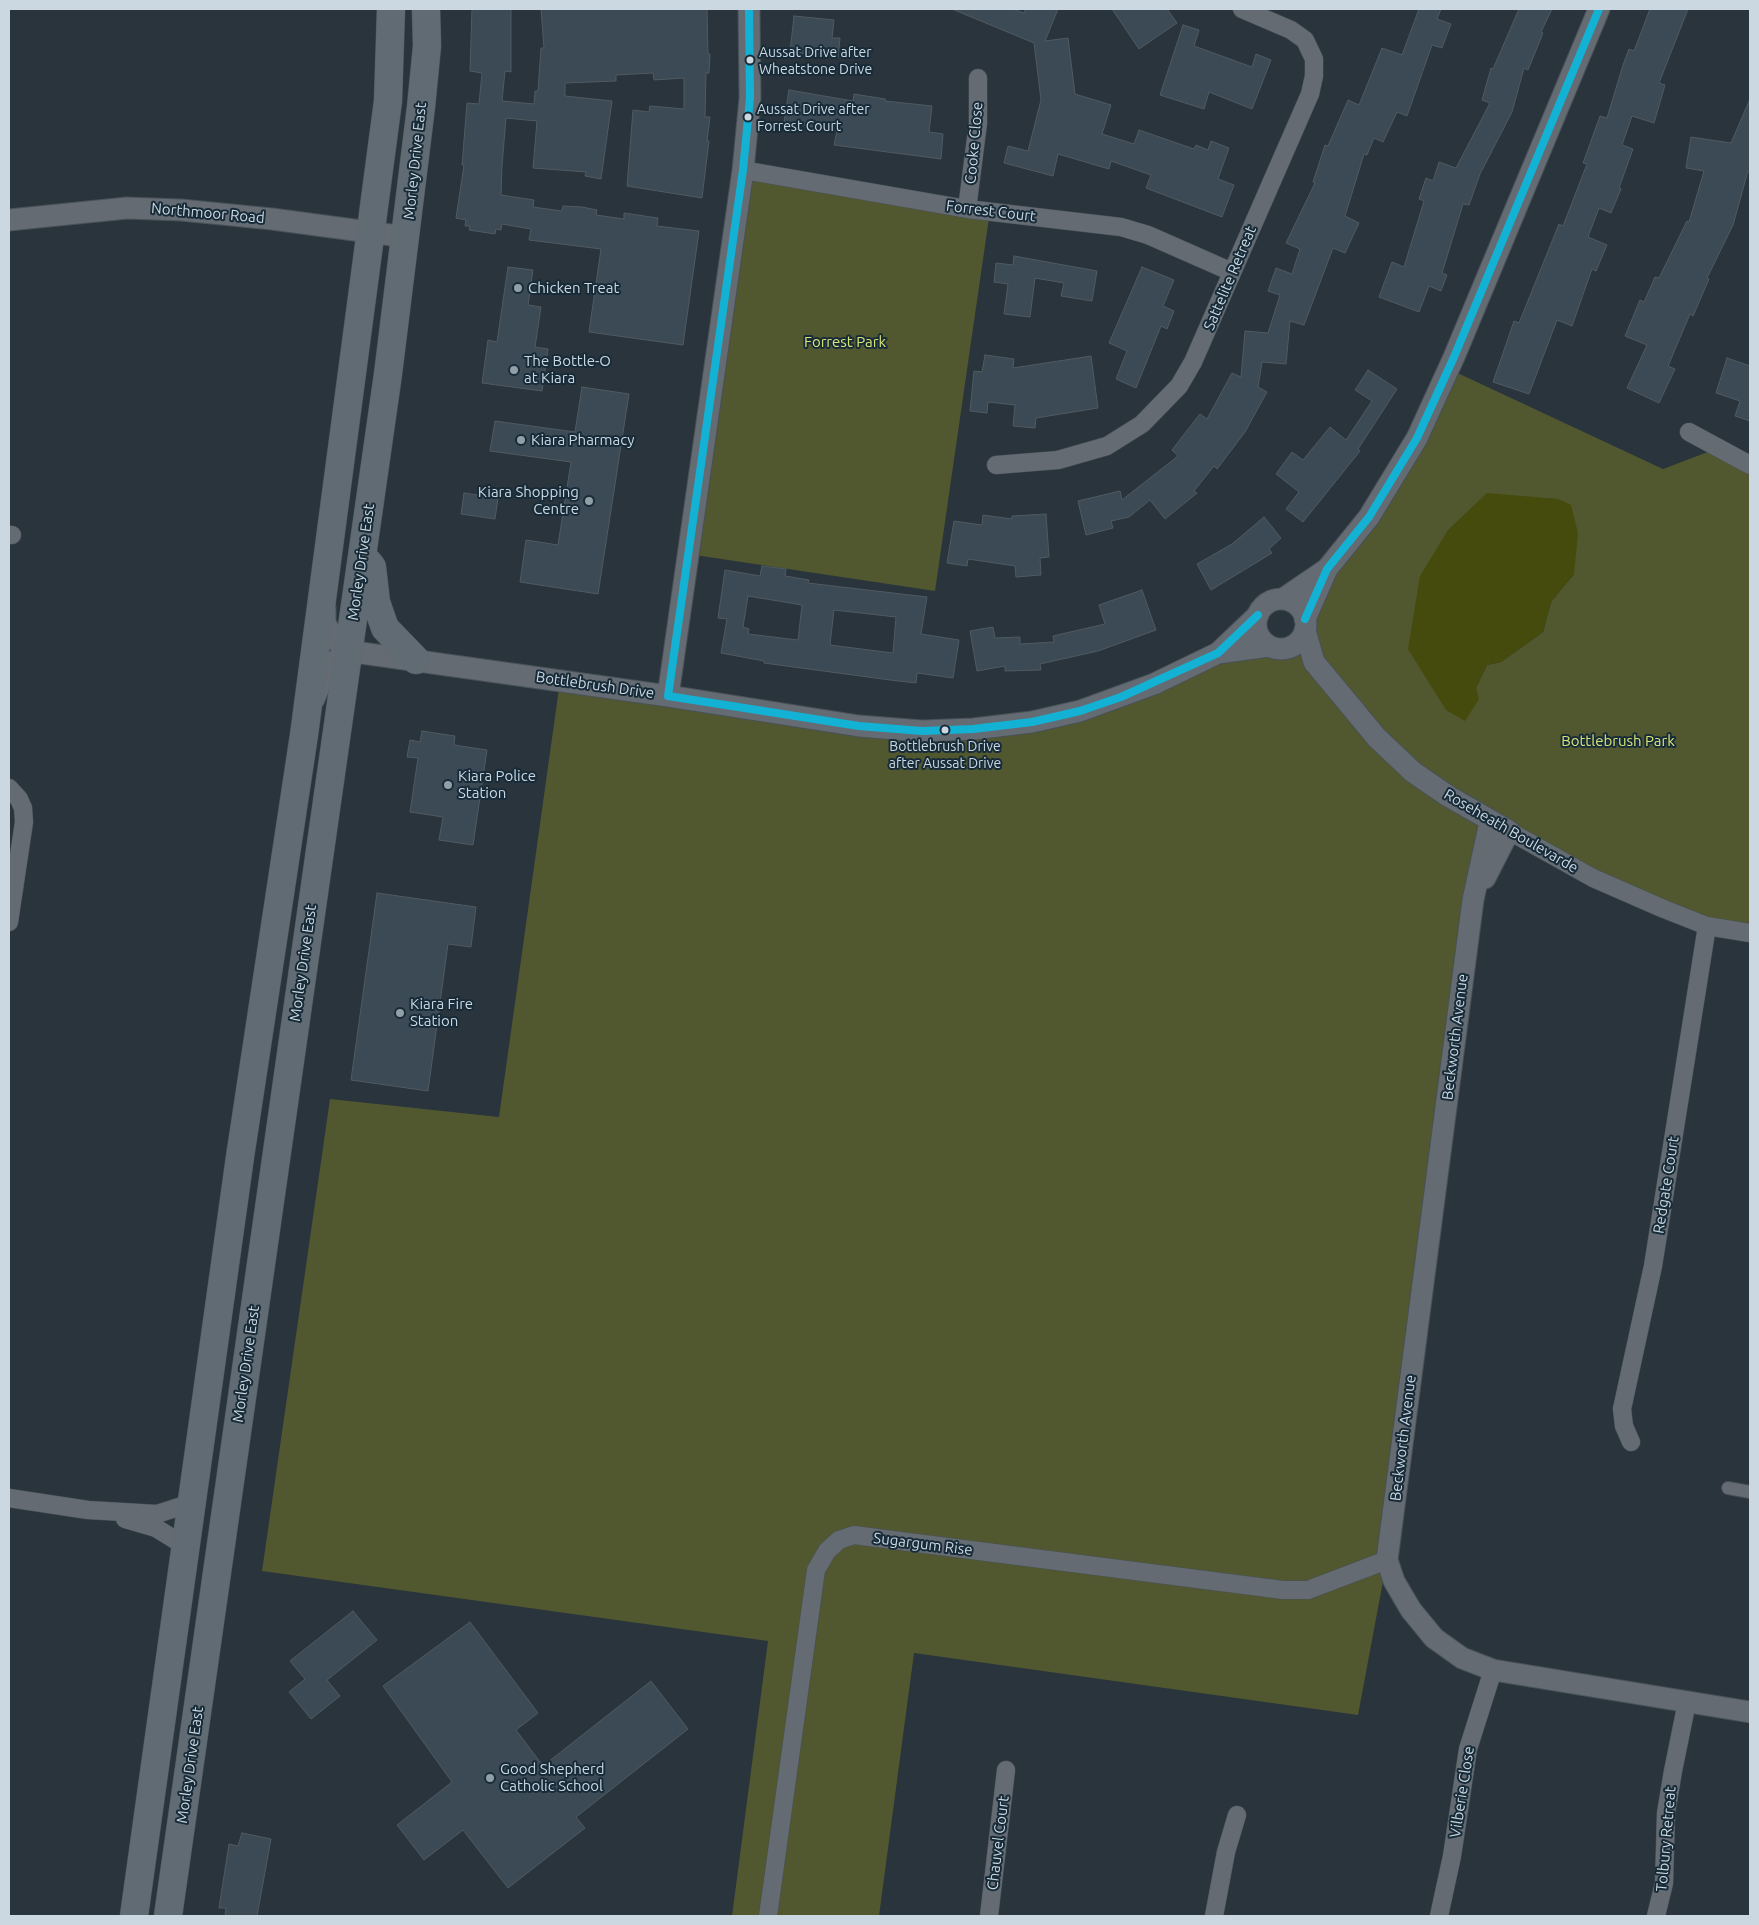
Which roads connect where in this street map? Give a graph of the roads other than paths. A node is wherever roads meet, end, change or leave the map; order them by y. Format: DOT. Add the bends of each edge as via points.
graph roads {
  1 [pos="391,9"];
  2 [pos="426,9"];
  3 [pos="749,9"];
  4 [pos="1242,9"];
  5 [pos="1600,9"];
  6 [pos="978,78"];
  7 [pos="743,170"];
  8 [pos="967,209"];
  9 [pos="9,220"];
  10 [pos="370,230"];
  11 [pos="406,237"];
  12 [pos="1232,272"];
  13 [pos="1689,432"];
  14 [pos="996,464"];
  15 [pos="1750,465"];
  16 [pos="362,555"];
  17 [pos="1327,569"];
  18 [pos="324,587"];
  19 [pos="1283,599"];
  20 [pos="1258,615"];
  21 [pos="1305,624"];
  22 [pos="1277,647"];
  23 [pos="347,651"];
  24 [pos="1218,654"];
  25 [pos="416,660"];
  26 [pos="1314,662"];
  27 [pos="668,696"];
  28 [pos="304,735"];
  29 [pos="9,788"];
  30 [pos="1490,822"];
  31 [pos="1510,831"];
  32 [pos="319,848"];
  33 [pos="280,889"];
  34 [pos="1473,900"];
  35 [pos="9,922"];
  36 [pos="1707,926"];
  37 [pos="1750,933"];
  38 [pos="287,1076"];
  39 [pos="248,1107"];
  40 [pos="1631,1442"];
  41 [pos="1728,1488"];
  42 [pos="1750,1492"];
  43 [pos="9,1498"];
  44 [pos="191,1503"];
  45 [pos="88,1510"];
  46 [pos="185,1546"];
  47 [pos="1388,1560"];
  48 [pos="1493,1670"];
  49 [pos="1687,1702"];
  50 [pos="1750,1712"];
  51 [pos="1006,1770"];
  52 [pos="1237,1815"];
  53 [pos="134,1916"];
  54 [pos="168,1916"];
  55 [pos="768,1916"];
  56 [pos="989,1916"];
  57 [pos="1214,1916"];
  58 [pos="1438,1916"];
  59 [pos="1656,1916"];
  1 -- 10 [label="main road" via="388,101"];
  2 -- 11 [label="main road, Morley Drive East" via="427,46"];
  3 -- 7 [label="street" via="750,98"];
  4 -- 12 [label="street, Sattelite Retreat" via="1291,30 1305,40 1314,59 1314,76 1310,94"];
  5 -- 17 [label="street" via="1418,438 1369,517"];
  6 -- 8 [label="street, Cooke Close" via="978,124"];
  7 -- 8 [label="street, Forrest Court"];
  7 -- 27 [label="street"];
  8 -- 12 [label="street, Forrest Court" via="1121,227"];
  9 -- 10 [label="street, Northmoor Road" via="77,211 136,208 217,212"];
  10 -- 11 [label="street, Northmoor Road"];
  10 -- 18 [label="main road"];
  11 -- 16 [label="main road, Morley Drive East"];
  12 -- 14 [label="street, Sattelite Retreat" via="1193,362 1179,386 1142,424 1107,446 1080,455 1058,460"];
  13 -- 15 [label="street"];
  16 -- 23 [label="main road, Morley Drive East"];
  16 -- 25 [label="main road" via="372,567 376,602 385,628"];
  17 -- 19 [label="street"];
  17 -- 21 [label="street"];
  18 -- 23 [label="street" via="326,622 331,635"];
  18 -- 28 [label="main road"];
  19 -- 20 [label="street" via="1267,603"];
  19 -- 21 [label="street" via="1299,608"];
  20 -- 22 [label="street" via="1258,632"];
  20 -- 24 [label="street, Bottlebrush Drive"];
  21 -- 22 [label="street" via="1300,640"];
  21 -- 26 [label="street, Roseheath Boulevarde"];
  22 -- 24 [label="street, Bottlebrush Drive"];
  22 -- 26 [label="street, Roseheath Boulevarde"];
  23 -- 25 [label="street, Bottlebrush Drive"];
  23 -- 28 [label="street" via="324,676"];
  23 -- 32 [label="main road, Morley Drive East"];
  24 -- 27 [label="street, Bottlebrush Drive" via="1154,684 1080,711 1032,722 973,729 922,731 859,726"];
  25 -- 27 [label="street, Bottlebrush Drive"];
  26 -- 30 [label="street, Roseheath Boulevarde" via="1377,738 1413,772"];
  28 -- 33 [label="main road"];
  29 -- 35 [label="street" via="24,808 24,822"];
  30 -- 31 [label="street, Roseheath Boulevarde"];
  30 -- 34 [label="street, Beckworth Avenue"];
  31 -- 34 [label="street, Beckworth Avenue"];
  31 -- 36 [label="street, Roseheath Boulevarde" via="1593,878"];
  32 -- 33 [label="main road" via="299,852 289,866"];
  32 -- 38 [label="main road, Morley Drive East"];
  33 -- 39 [label="main road"];
  34 -- 47 [label="street, Beckworth Avenue"];
  36 -- 37 [label="street, Roseheath Boulevarde"];
  36 -- 40 [label="street, Redgate Court" via="1653,1266 1622,1409 1624,1426"];
  38 -- 39 [label="main road" via="271,1078 260,1084"];
  38 -- 54 [label="main road, Morley Drive East"];
  39 -- 44 [label="main road"];
  41 -- 42 [label="street"];
  43 -- 45 [label="street"];
  44 -- 45 [label="street" via="158,1514"];
  44 -- 46 [label="main road"];
  45 -- 46 [label="street" via="156,1528"];
  46 -- 53 [label="main road"];
  47 -- 48 [label="street, Beckworth Avenue" via="1394,1581 1411,1610 1434,1638 1462,1658"];
  47 -- 55 [label="street, Sugargum Rise" via="1308,1590 1283,1590 854,1535 839,1540 827,1551 816,1570"];
  48 -- 49 [label="street, Beckworth Avenue"];
  48 -- 58 [label="street, Vilberie Close" via="1468,1749 1452,1856"];
  49 -- 50 [label="street, Beckworth Avenue"];
  49 -- 59 [label="street, Tolbury Retreat" via="1668,1804 1664,1883"];
  51 -- 56 [label="street, Chauvel Court"];
  52 -- 57 [label="street" via="1226,1852"];
}
